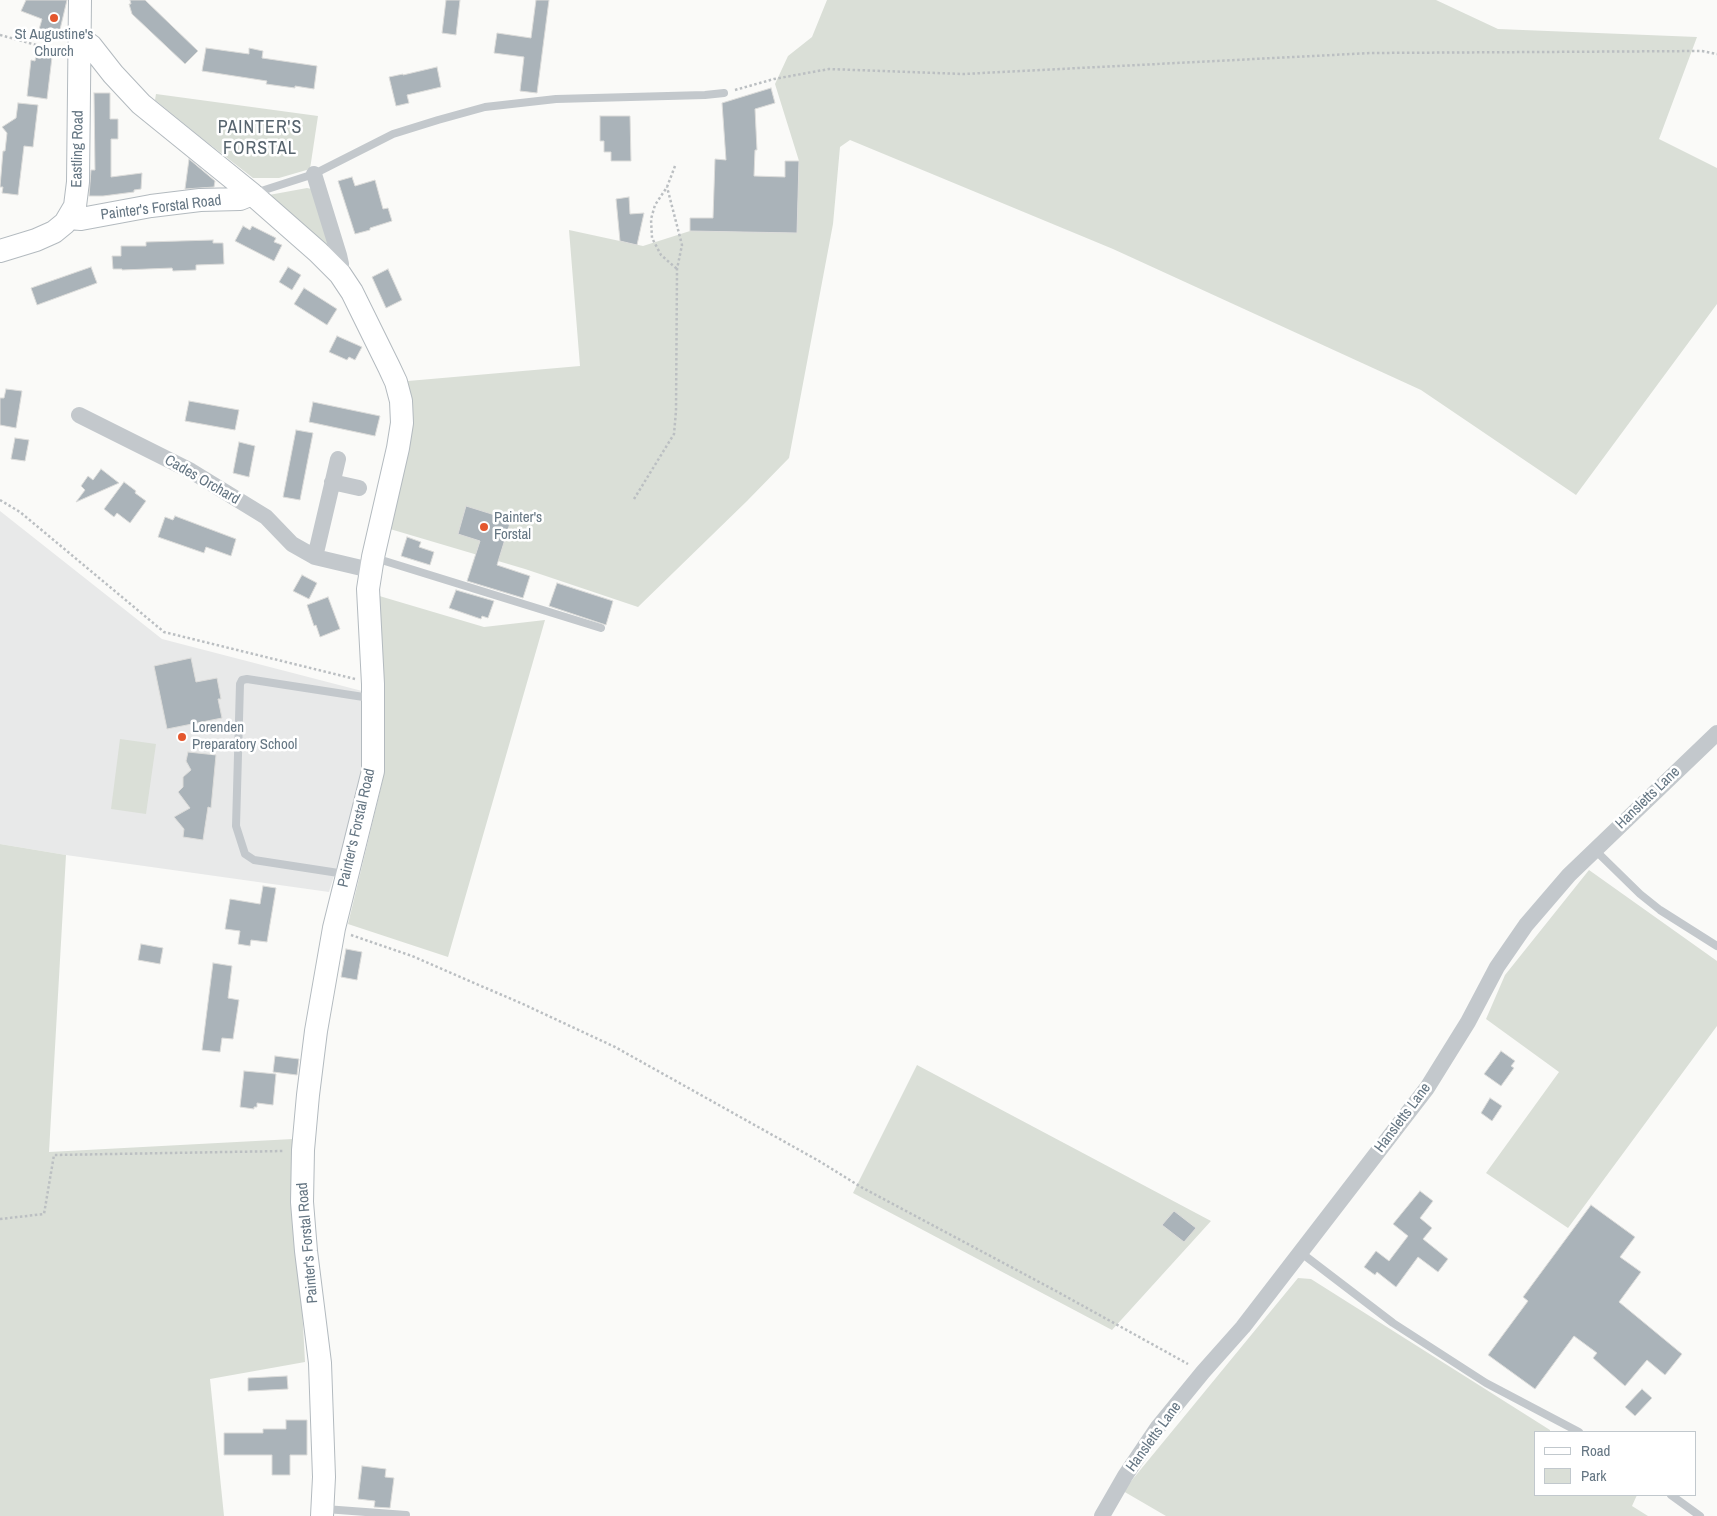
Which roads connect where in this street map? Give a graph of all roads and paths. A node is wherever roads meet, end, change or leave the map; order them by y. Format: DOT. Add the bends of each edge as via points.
graph roads {
  1 [pos="80,0"];
  2 [pos="0,34"];
  3 [pos="80,48"];
  4 [pos="1717,54"];
  5 [pos="724,93"];
  6 [pos="675,166"];
  7 [pos="314,174"];
  8 [pos="667,187"];
  9 [pos="252,194"];
  10 [pos="69,218"];
  11 [pos="0,251"];
  12 [pos="677,268"];
  13 [pos="340,274"];
  14 [pos="79,415"];
  15 [pos="338,459"];
  16 [pos="332,482"];
  17 [pos="359,488"];
  18 [pos="634,499"];
  19 [pos="0,500"];
  20 [pos="316,557"];
  21 [pos="371,564"];
  22 [pos="601,628"];
  23 [pos="373,691"];
  24 [pos="1717,733"];
  25 [pos="1595,850"];
  26 [pos="346,875"];
  27 [pos="334,928"];
  28 [pos="1717,946"];
  29 [pos="303,1150"];
  30 [pos="0,1219"];
  31 [pos="1300,1251"];
  32 [pos="1203,1372"];
  33 [pos="1577,1431"];
  34 [pos="1672,1496"];
  35 [pos="322,1512"];
  36 [pos="406,1515"];
  37 [pos="1102,1516"];
  38 [pos="1700,1516"];
  1 -- 3 [label="street, Eastling Road"];
  2 -- 3 [label="path"];
  3 -- 9 [label="street, Painter's Forstal Road" via="91,46 141,104"];
  3 -- 10 [label="street, Eastling Road" via="78,187"];
  4 -- 5 [label="path" via="1702,51 1371,53 963,74 829,69 774,79"];
  5 -- 7 [label="lane" via="556,98 485,108 393,134"];
  6 -- 8 [label="path"];
  7 -- 9 [label="lane"];
  7 -- 13 [label="street" via="339,254"];
  8 -- 12 [label="path" via="682,245"];
  8 -- 12 [label="path" via="651,219 652,238 661,255"];
  9 -- 10 [label="street, Painter's Forstal Road" via="240,199 200,200 81,219"];
  9 -- 13 [label="street, Painter's Forstal Road"];
  10 -- 11 [label="street" via="48,236"];
  12 -- 18 [label="path" via="674,434"];
  13 -- 21 [label="street, Painter's Forstal Road" via="389,366 401,401 398,448"];
  14 -- 20 [label="street, Cades Orchard" via="191,471 266,517 292,544"];
  15 -- 16 [label="street"];
  16 -- 17 [label="street"];
  16 -- 20 [label="street"];
  19 -- 23 [label="path" via="20,512 164,632"];
  20 -- 21 [label="street, Cades Orchard"];
  21 -- 22 [label="lane"];
  21 -- 23 [label="street, Painter's Forstal Road" via="368,589"];
  23 -- 26 [label="street, Painter's Forstal Road" via="373,771"];
  23 -- 26 [label="lane" via="246,679 240,684 236,826 245,854 254,860"];
  24 -- 25 [label="street, Hansletts Lane"];
  25 -- 28 [label="lane" via="1660,910"];
  25 -- 31 [label="street, Hansletts Lane" via="1553,893 1516,938 1427,1088"];
  26 -- 27 [label="street, Painter's Forstal Road"];
  27 -- 29 [label="street, Painter's Forstal Road" via="316,1031"];
  27 -- 32 [label="path" via="526,1005 615,1048 861,1187"];
  29 -- 30 [label="path" via="54,1155 44,1214"];
  29 -- 35 [label="street, Painter's Forstal Road" via="302,1202 320,1363"];
  31 -- 32 [label="street, Hansletts Lane" via="1243,1327"];
  31 -- 33 [label="lane" via="1393,1323 1486,1383"];
  32 -- 37 [label="street, Hansletts Lane" via="1158,1427"];
  34 -- 38 [label="lane"];
  35 -- 36 [label="lane"];
}
